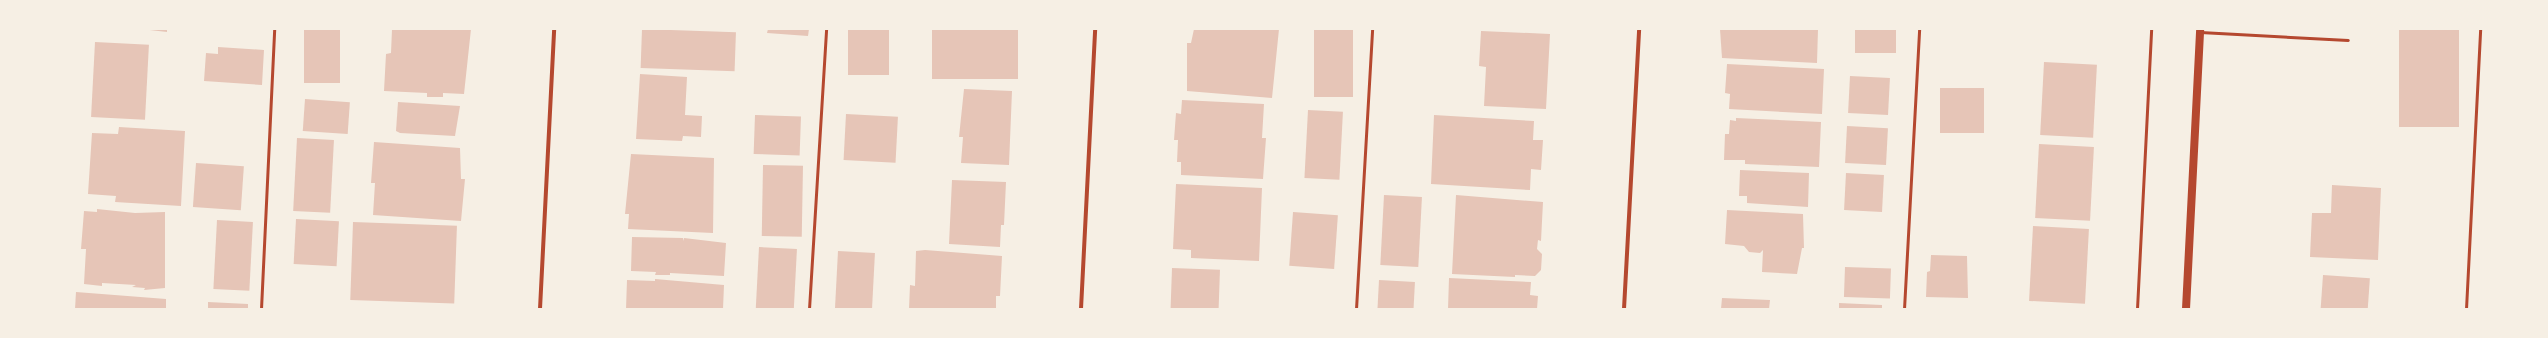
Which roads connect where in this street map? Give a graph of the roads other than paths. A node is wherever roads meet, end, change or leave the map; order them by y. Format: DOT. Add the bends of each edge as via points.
graph roads {
  1 [pos="274,29"];
  2 [pos="554,29"];
  3 [pos="826,29"];
  4 [pos="1096,29"];
  5 [pos="1372,29"];
  6 [pos="1639,29"];
  7 [pos="1919,29"];
  8 [pos="2480,29"];
  9 [pos="2200,30"];
  10 [pos="2348,40"];
  11 [pos="261,309"];
  12 [pos="540,309"];
  13 [pos="809,309"];
  14 [pos="1081,309"];
  15 [pos="1356,309"];
  16 [pos="1624,309"];
  17 [pos="1904,309"];
  18 [pos="2186,309"];
  19 [pos="2466,309"];
  1 -- 11 [label="lane"];
  2 -- 12 [label="street"];
  3 -- 13 [label="lane"];
  4 -- 14 [label="street"];
  5 -- 15 [label="lane"];
  6 -- 16 [label="street"];
  7 -- 17 [label="lane"];
  8 -- 19 [label="lane"];
  9 -- 10 [label="lane"];
  9 -- 18 [label="main road"];
}
